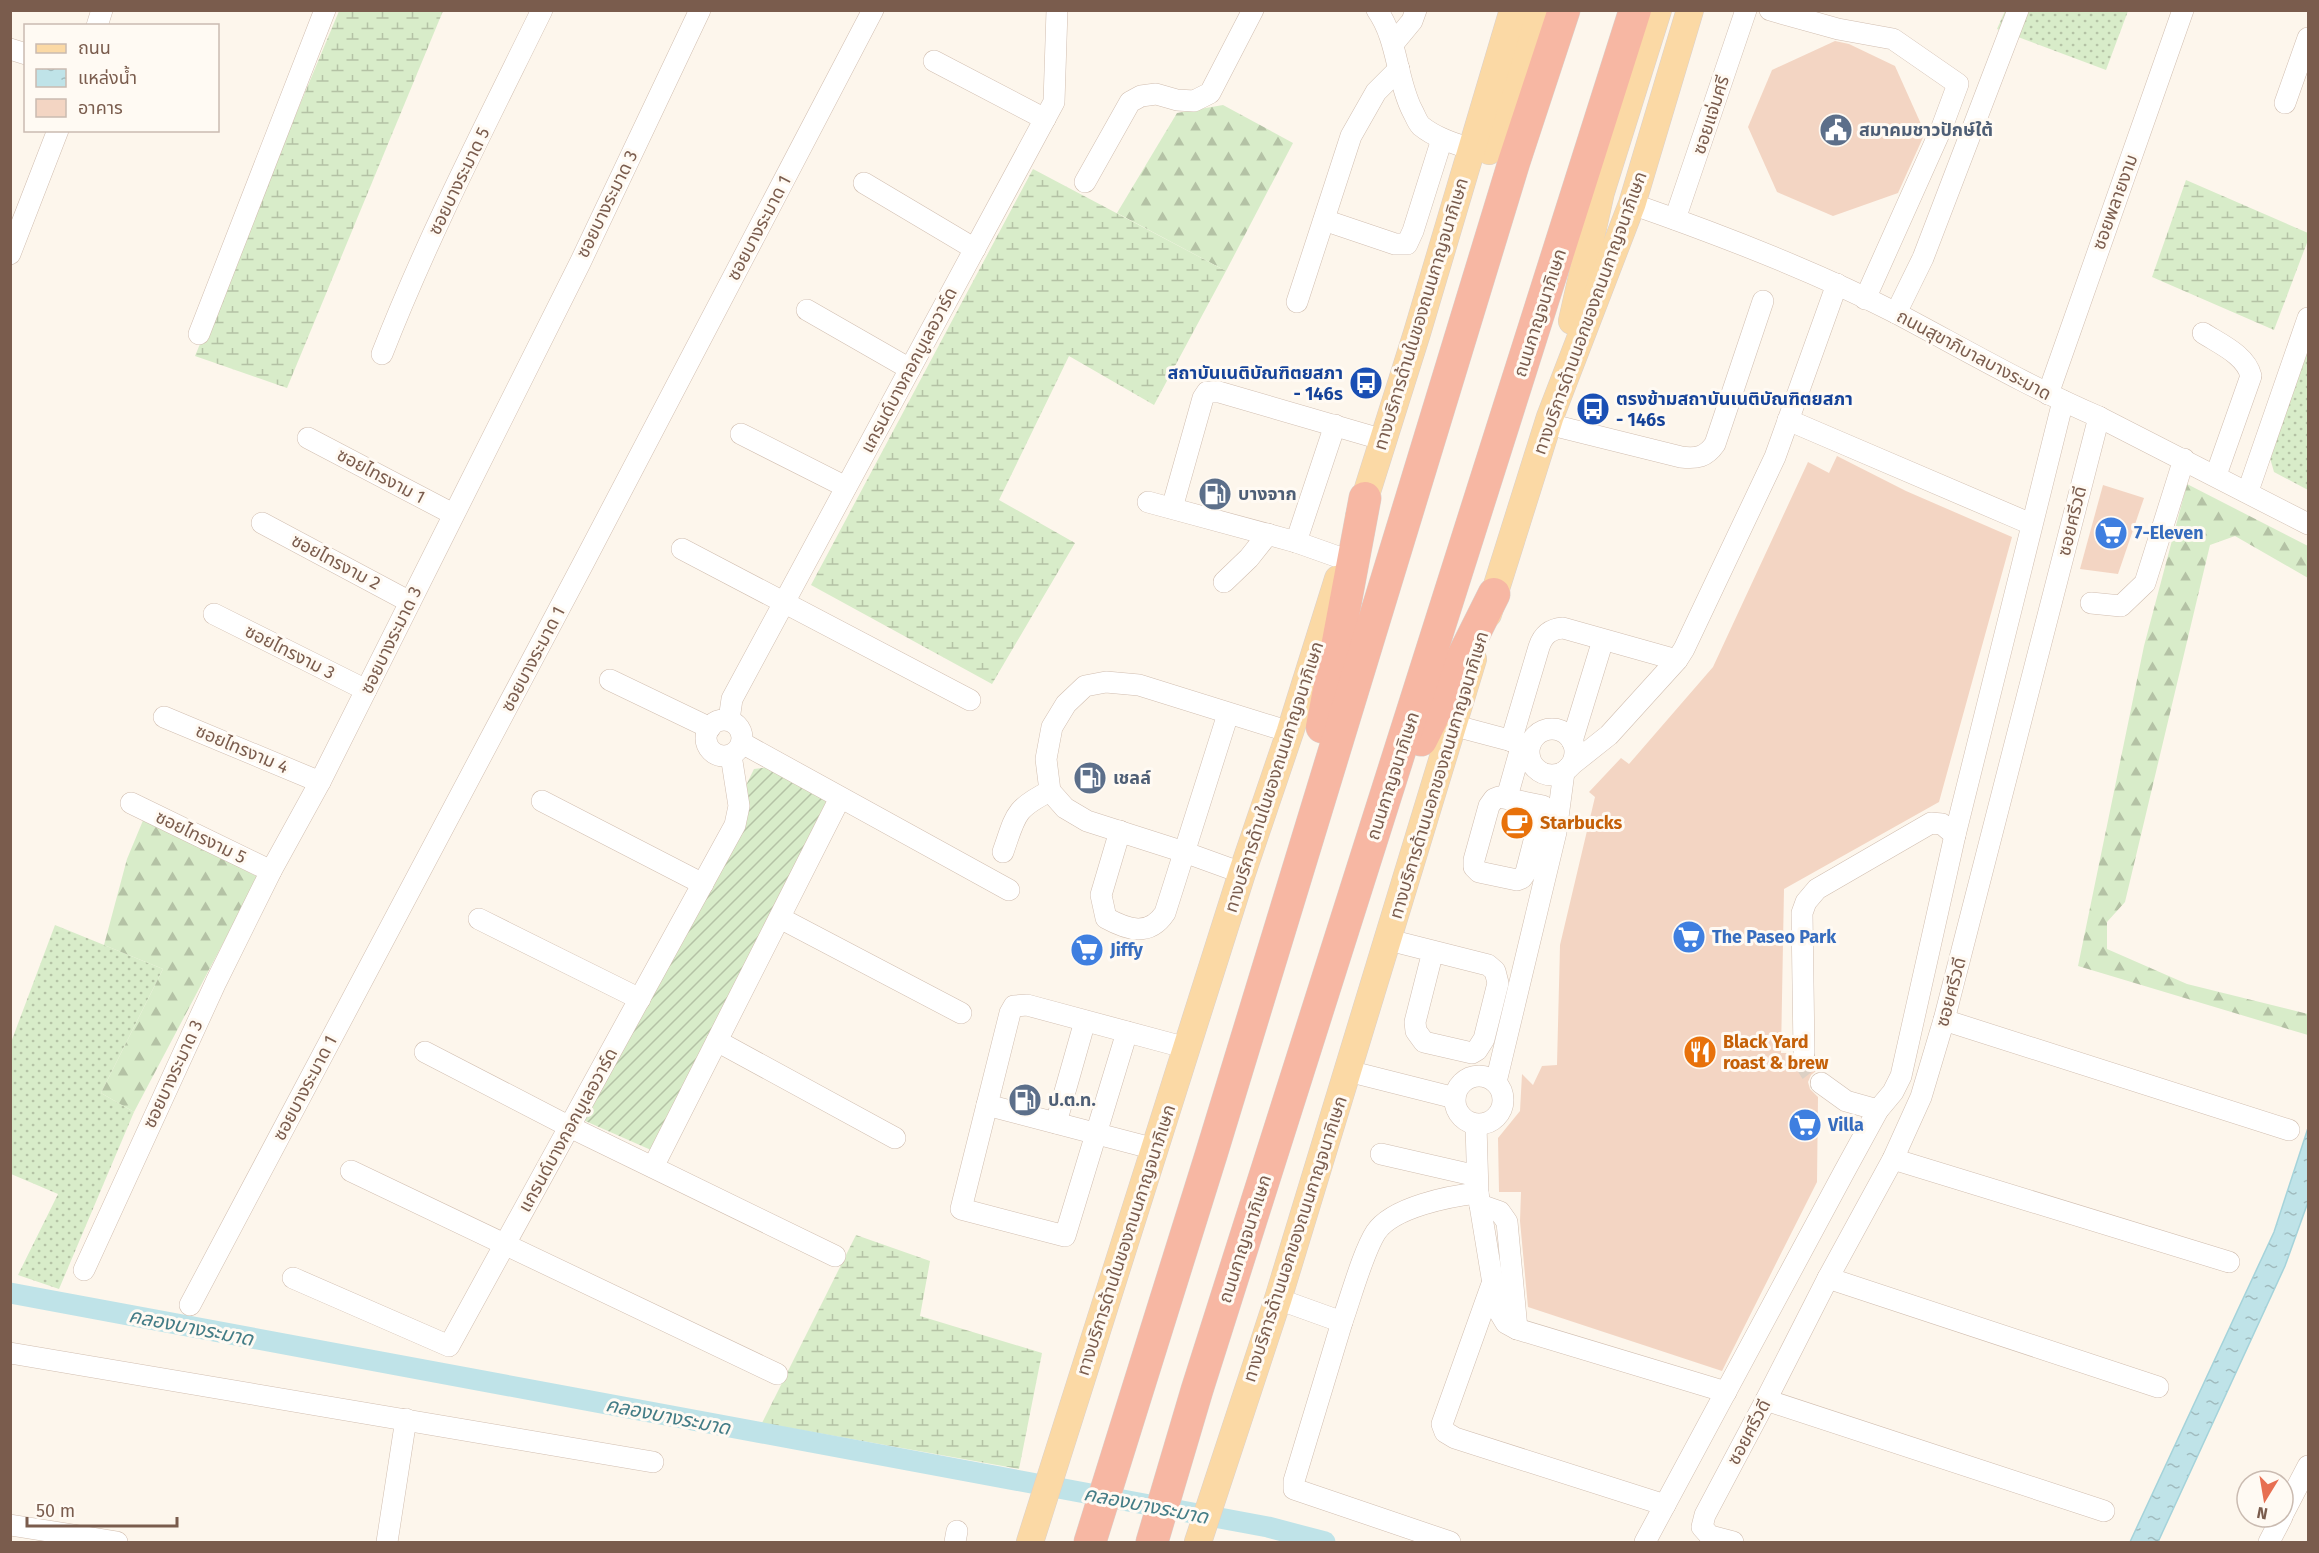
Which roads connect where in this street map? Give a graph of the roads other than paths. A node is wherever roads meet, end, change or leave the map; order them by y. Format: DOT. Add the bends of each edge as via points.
graph roads {
  1 [pos="325,10"];
  2 [pos="542,10"];
  3 [pos="700,10"];
  4 [pos="873,10"];
  5 [pos="1057,10"];
  6 [pos="1252,10"];
  7 [pos="1377,10"];
  8 [pos="1416,10"];
  9 [pos="1513,10"];
  10 [pos="1535,10"];
  11 [pos="1564,10"];
  12 [pos="1635,10"];
  13 [pos="1658,10"];
  14 [pos="1690,10"];
  15 [pos="1746,10"];
  16 [pos="1770,10"];
  17 [pos="2018,10"];
  18 [pos="2183,10"];
  19 [pos="2308,38"];
  20 [pos="1393,44"];
  21 [pos="934,61"];
  22 [pos="1399,69"];
  23 [pos="2285,104"];
  24 [pos="1045,119"];
  25 [pos="57,132"];
  26 [pos="1442,140"];
  27 [pos="1471,148"];
  28 [pos="1085,182"];
  29 [pos="864,183"];
  30 [pos="1632,204"];
  31 [pos="1675,219"];
  32 [pos="1324,220"];
  33 [pos="975,249"];
  34 [pos="10,254"];
  35 [pos="1837,284"];
  36 [pos="1865,299"];
  37 [pos="1763,301"];
  38 [pos="1297,302"];
  39 [pos="807,310"];
  40 [pos="1896,313"];
  41 [pos="2308,318"];
  42 [pos="1417,333"];
  43 [pos="2203,333"];
  44 [pos="199,334"];
  45 [pos="382,354"];
  46 [pos="910,369"];
  47 [pos="2055,398"];
  48 [pos="2099,417"];
  49 [pos="1549,420"];
  50 [pos="1788,420"];
  51 [pos="1335,425"];
  52 [pos="741,434"];
  53 [pos="308,438"];
  54 [pos="1384,440"];
  55 [pos="2184,459"];
  56 [pos="2216,475"];
  57 [pos="846,487"];
  58 [pos="2248,491"];
  59 [pos="1365,498"];
  60 [pos="1148,502"];
  61 [pos="1172,508"];
  62 [pos="453,514"];
  63 [pos="262,523"];
  64 [pos="2031,524"];
  65 [pos="2308,524"];
  66 [pos="1268,534"];
  67 [pos="1296,542"];
  68 [pos="682,549"];
  69 [pos="1344,559"];
  70 [pos="1224,582"];
  71 [pos="1494,594"];
  72 [pos="410,602"];
  73 [pos="783,603"];
  74 [pos="2091,603"];
  75 [pos="214,614"];
  76 [pos="1603,640"];
  77 [pos="1677,660"];
  78 [pos="610,680"];
  79 [pos="366,690"];
  80 [pos="970,700"];
  81 [pos="1228,714"];
  82 [pos="164,717"];
  83 [pos="719,724"];
  84 [pos="1452,725"];
  85 [pos="1290,732"];
  86 [pos="1572,741"];
  87 [pos="1521,744"];
  88 [pos="736,749"];
  89 [pos="1562,771"];
  90 [pos="320,782"];
  91 [pos="1050,791"];
  92 [pos="1507,797"];
  93 [pos="840,798"];
  94 [pos="542,801"];
  95 [pos="131,803"];
  96 [pos="1543,806"];
  97 [pos="1376,830"];
  98 [pos="1119,831"];
  99 [pos="1955,835"];
  100 [pos="1003,852"];
  101 [pos="1184,852"];
  102 [pos="271,871"];
  103 [pos="1242,873"];
  104 [pos="1295,875"];
  105 [pos="703,884"];
  106 [pos="1010,890"];
  107 [pos="780,918"];
  108 [pos="479,919"];
  109 [pos="1389,940"];
  110 [pos="1433,951"];
  111 [pos="640,999"];
  112 [pos="962,1013"];
  113 [pos="1944,1020"];
  114 [pos="1085,1021"];
  115 [pos="1127,1032"];
  116 [pos="717,1041"];
  117 [pos="1187,1048"];
  118 [pos="425,1052"];
  119 [pos="1804,1053"];
  120 [pos="1348,1071"];
  121 [pos="1496,1082"];
  122 [pos="1821,1083"];
  123 [pos="1455,1098"];
  124 [pos="987,1106"];
  125 [pos="1878,1110"];
  126 [pos="1056,1123"];
  127 [pos="1476,1125"];
  128 [pos="570,1127"];
  129 [pos="2289,1130"];
  130 [pos="1097,1133"];
  131 [pos="895,1138"];
  132 [pos="1155,1149"];
  133 [pos="1381,1154"];
  134 [pos="1893,1159"];
  135 [pos="653,1167"];
  136 [pos="351,1171"];
  137 [pos="1478,1192"];
  138 [pos="506,1245"];
  139 [pos="835,1256"];
  140 [pos="2229,1262"];
  141 [pos="84,1270"];
  142 [pos="293,1278"];
  143 [pos="1828,1278"];
  144 [pos="1492,1282"];
  145 [pos="1278,1299"];
  146 [pos="190,1305"];
  147 [pos="1342,1322"];
  148 [pos="1516,1329"];
  149 [pos="10,1353"];
  150 [pos="777,1374"];
  151 [pos="2158,1387"];
  152 [pos="1726,1392"];
  153 [pos="1766,1400"];
  154 [pos="406,1419"];
  155 [pos="653,1462"];
  156 [pos="2308,1466"];
  157 [pos="2295,1491"];
  158 [pos="1665,1505"];
  159 [pos="2104,1511"];
  160 [pos="10,1525"];
  161 [pos="117,1542"];
  162 [pos="387,1542"];
  163 [pos="1030,1542"];
  164 [pos="1090,1542"];
  165 [pos="1152,1542"];
  166 [pos="1198,1542"];
  167 [pos="1450,1542"];
  168 [pos="1645,1542"];
  169 [pos="1733,1542"];
  1 -- 44 [label="street"];
  2 -- 45 [label="street, ซอยบางระมาด 5" via="449,199"];
  3 -- 62 [label="street, ซอยบางระมาด 3" via="580,262"];
  4 -- 146 [label="street, ซอยบางระมาด 1"];
  5 -- 24 [label="street, แกรนด์บางกอกบูเลอวาร์ด" via="1054,102"];
  6 -- 28 [label="street" via="1210,93 1194,101 1156,94 1130,102"];
  7 -- 20 [label="street"];
  8 -- 20 [label="street" via="1415,17"];
  9 -- 27 [label="main road, ทางบริการด้านในของถนนกาญจนาภิเษก"];
  10 -- 42 [label="main road" via="1489,152"];
  11 -- 104 [label="highway"];
  12 -- 97 [label="highway, ถนนกาญจนาภิเษก"];
  13 -- 49 [label="main road" via="1601,192"];
  14 -- 30 [label="main road, ทางบริการด้านนอกของถนนกาญจนาภิเษก"];
  15 -- 31 [label="street, ซอยแจ่มศรี"];
  16 -- 36 [label="street" via="1893,39 1958,84"];
  17 -- 40 [label="street" via="1923,258"];
  18 -- 47 [label="street, ซอยพลายงาม"];
  19 -- 23 [label="street"];
  20 -- 22 [label="street"];
  21 -- 24 [label="street"];
  22 -- 26 [label="street" via="1419,124"];
  22 -- 32 [label="street" via="1376,92 1351,136"];
  24 -- 33 [label="street, แกรนด์บางกอกบูเลอวาร์ด"];
  25 -- 34 [label="street"];
  26 -- 27 [label="street"];
  26 -- 32 [label="street" via="1407,244 1395,244"];
  27 -- 42 [label="main road, ทางบริการด้านในของถนนกาญจนาภิเษก"];
  29 -- 33 [label="street"];
  30 -- 31 [label="street, ถนนสุขาภิบาลบางระมาด"];
  30 -- 49 [label="main road, ทางบริการด้านนอกของถนนกาญจนาภิเษก"];
  31 -- 35 [label="street, ถนนสุขาภิบาลบางระมาด"];
  32 -- 38 [label="street"];
  33 -- 46 [label="street, แกรนด์บางกอกบูเลอวาร์ด"];
  35 -- 36 [label="street, ถนนสุขาภิบาลบางระมาด"];
  35 -- 50 [label="street"];
  36 -- 40 [label="street, ถนนสุขาภิบาลบางระมาด"];
  37 -- 49 [label="street" via="1709,453 1696,459 1681,457"];
  39 -- 46 [label="street"];
  40 -- 47 [label="street, ถนนสุขาภิบาลบางระมาด"];
  41 -- 58 [label="street"];
  42 -- 54 [label="main road, ทางบริการด้านในของถนนกาญจนาภิเษก"];
  43 -- 56 [label="street" via="2248,365 2251,376"];
  46 -- 57 [label="street, แกรนด์บางกอกบูเลอวาร์ด"];
  47 -- 48 [label="street, ถนนสุขาภิบาลบางระมาด"];
  47 -- 64 [label="street, ซอยพลายงาม"];
  48 -- 55 [label="street, ถนนสุขาภิบาลบางระมาด"];
  48 -- 113 [label="street, ซอยศรีวดี"];
  49 -- 71 [label="main road, ทางบริการด้านนอกของถนนกาญจนาภิเษก"];
  50 -- 64 [label="street"];
  50 -- 77 [label="street" via="1764,483"];
  51 -- 54 [label="street"];
  51 -- 61 [label="street" via="1208,392"];
  51 -- 67 [label="street"];
  52 -- 57 [label="street"];
  53 -- 62 [label="street, ซอยไทรงาม 1"];
  54 -- 59 [label="main road, ทางบริการด้านในของถนนกาญจนาภิเษก"];
  55 -- 56 [label="street, ถนนสุขาภิบาลบางระมาด"];
  55 -- 74 [label="street" via="2145,583 2121,606"];
  56 -- 58 [label="street, ถนนสุขาภิบาลบางระมาด"];
  57 -- 73 [label="street, แกรนด์บางกอกบูเลอวาร์ด"];
  58 -- 65 [label="street, ถนนสุขาภิบาลบางระมาด"];
  59 -- 69 [label="main road, ทางบริการด้านในของถนนกาญจนาภิเษก"];
  59 -- 104 [label="highway"];
  60 -- 61 [label="street"];
  61 -- 66 [label="street"];
  62 -- 72 [label="street, ซอยบางระมาด 3"];
  63 -- 72 [label="street, ซอยไทรงาม 2"];
  64 -- 99 [label="street, ซอยพลายงาม"];
  66 -- 67 [label="street"];
  66 -- 70 [label="street"];
  67 -- 69 [label="street"];
  68 -- 73 [label="street"];
  69 -- 85 [label="main road, ทางบริการด้านในของถนนกาญจนาภิเษก"];
  71 -- 84 [label="main road, ทางบริการด้านนอกของถนนกาญจนาภิเษก"];
  71 -- 97 [label="highway"];
  72 -- 79 [label="street, ซอยบางระมาด 3"];
  73 -- 80 [label="street"];
  73 -- 83 [label="street, แกรนด์บางกอกบูเลอวาร์ด"];
  75 -- 79 [label="street, ซอยไทรงาม 3"];
  76 -- 77 [label="street"];
  76 -- 86 [label="street"];
  76 -- 87 [label="street" via="1563,628 1547,633 1539,647"];
  77 -- 89 [label="street" via="1609,735"];
  78 -- 83 [label="street"];
  79 -- 90 [label="street, ซอยบางระมาด 3"];
  81 -- 85 [label="street"];
  81 -- 91 [label="street" via="1139,685 1106,682 1085,686 1066,705 1052,728 1046,759"];
  81 -- 101 [label="street"];
  82 -- 90 [label="street, ซอยไทรงาม 4"];
  83 -- 88 [label="street" via="739,727 743,737"];
  83 -- 88 [label="street" via="706,736 709,749 720,756"];
  84 -- 87 [label="street"];
  84 -- 109 [label="main road, ทางบริการด้านนอกของถนนกาญจนาภิเษก"];
  85 -- 103 [label="main road, ทางบริการด้านในของถนนกาญจนาภิเษก"];
  86 -- 87 [label="street" via="1564,732 1549,730"];
  86 -- 89 [label="street" via="1575,752"];
  87 -- 89 [label="street" via="1542,772"];
  87 -- 92 [label="street"];
  88 -- 93 [label="street"];
  88 -- 105 [label="street, แกรนด์บางกอกบูเลอวาร์ด" via="739,806 735,825"];
  89 -- 96 [label="street"];
  89 -- 121 [label="street" via="1556,832"];
  90 -- 102 [label="street, ซอยบางระมาด 3"];
  91 -- 98 [label="street" via="1065,808 1087,821"];
  91 -- 100 [label="street" via="1020,810"];
  92 -- 96 [label="street"];
  92 -- 96 [label="street" via="1490,802 1474,860 1479,872 1522,878"];
  93 -- 106 [label="street"];
  93 -- 107 [label="street"];
  94 -- 105 [label="street"];
  95 -- 102 [label="street, ซอยไทรงาม 5"];
  97 -- 165 [label="highway, ถนนกาญจนาภิเษก"];
  98 -- 101 [label="street"];
  98 -- 101 [label="street" via="1101,895 1106,918 1115,923 1138,929 1149,929 1158,923 1165,913"];
  99 -- 119 [label="street" via="1942,824 1931,823 1817,889 1806,902 1802,913"];
  99 -- 125 [label="street, ซอยพลายงาม" via="1901,1076"];
  101 -- 103 [label="street"];
  102 -- 141 [label="street, ซอยบางระมาด 3"];
  103 -- 117 [label="main road, ทางบริการด้านในของถนนกาญจนาภิเษก"];
  104 -- 164 [label="highway"];
  105 -- 111 [label="street, แกรนด์บางกอกบูเลอวาร์ด"];
  107 -- 112 [label="street"];
  107 -- 116 [label="street"];
  108 -- 111 [label="street"];
  109 -- 110 [label="street"];
  109 -- 120 [label="main road, ทางบริการด้านนอกของถนนกาญจนาภิเษก"];
  110 -- 110 [label="street" via="1416,1031 1424,1042 1472,1053 1484,1039 1498,983 1496,974 1488,965"];
  111 -- 128 [label="street, แกรนด์บางกอกบูเลอวาร์ด"];
  113 -- 129 [label="street"];
  113 -- 134 [label="street, ซอยศรีวดี" via="1921,1097"];
  114 -- 115 [label="street"];
  114 -- 124 [label="street" via="1027,1005 1014,1006"];
  114 -- 126 [label="street"];
  115 -- 117 [label="street"];
  115 -- 130 [label="street"];
  116 -- 131 [label="street"];
  116 -- 135 [label="street"];
  117 -- 132 [label="main road, ทางบริการด้านในของถนนกาญจนาภิเษก"];
  118 -- 128 [label="street"];
  120 -- 123 [label="street"];
  120 -- 145 [label="main road, ทางบริการด้านนอกของถนนกาญจนาภิเษก"];
  121 -- 123 [label="street" via="1473,1077 1459,1086"];
  121 -- 127 [label="street" via="1503,1095 1502,1111 1491,1122"];
  122 -- 125 [label="street" via="1846,1101"];
  123 -- 127 [label="street" via="1461,1117"];
  124 -- 126 [label="street"];
  124 -- 130 [label="street" via="961,1209 1065,1236"];
  125 -- 152 [label="street, ซอยพลายงาม"];
  126 -- 130 [label="street"];
  127 -- 137 [label="street"];
  128 -- 135 [label="street"];
  128 -- 138 [label="street, แกรนด์บางกอกบูเลอวาร์ด"];
  130 -- 132 [label="street"];
  132 -- 163 [label="main road, ทางบริการด้านในของถนนกาญจนาภิเษก"];
  133 -- 137 [label="street"];
  134 -- 140 [label="street"];
  134 -- 143 [label="street, ซอยศรีวดี"];
  135 -- 139 [label="street"];
  136 -- 138 [label="street"];
  137 -- 144 [label="street"];
  137 -- 147 [label="street" via="1434,1200 1380,1227"];
  137 -- 148 [label="street" via="1507,1222"];
  138 -- 142 [label="street, แกรนด์บางกอกบูเลอวาร์ด" via="449,1346"];
  138 -- 150 [label="street"];
  143 -- 151 [label="street"];
  143 -- 153 [label="street, ซอยศรีวดี"];
  144 -- 148 [label="street" via="1498,1312"];
  144 -- 158 [label="street" via="1442,1424 1445,1432"];
  145 -- 147 [label="street"];
  145 -- 166 [label="main road, ทางบริการด้านนอกของถนนกาญจนาภิเษก"];
  147 -- 167 [label="street" via="1294,1489"];
  148 -- 152 [label="street"];
  149 -- 154 [label="street"];
  152 -- 158 [label="street, ซอยพลายงาม"];
  153 -- 159 [label="street"];
  153 -- 169 [label="street, ซอยศรีวดี" via="1704,1515 1702,1527 1710,1536"];
  154 -- 155 [label="street"];
  154 -- 162 [label="street"];
  156 -- 157 [label="street"];
  158 -- 168 [label="street, ซอยพลายงาม"];
  160 -- 161 [label="street"];
}
